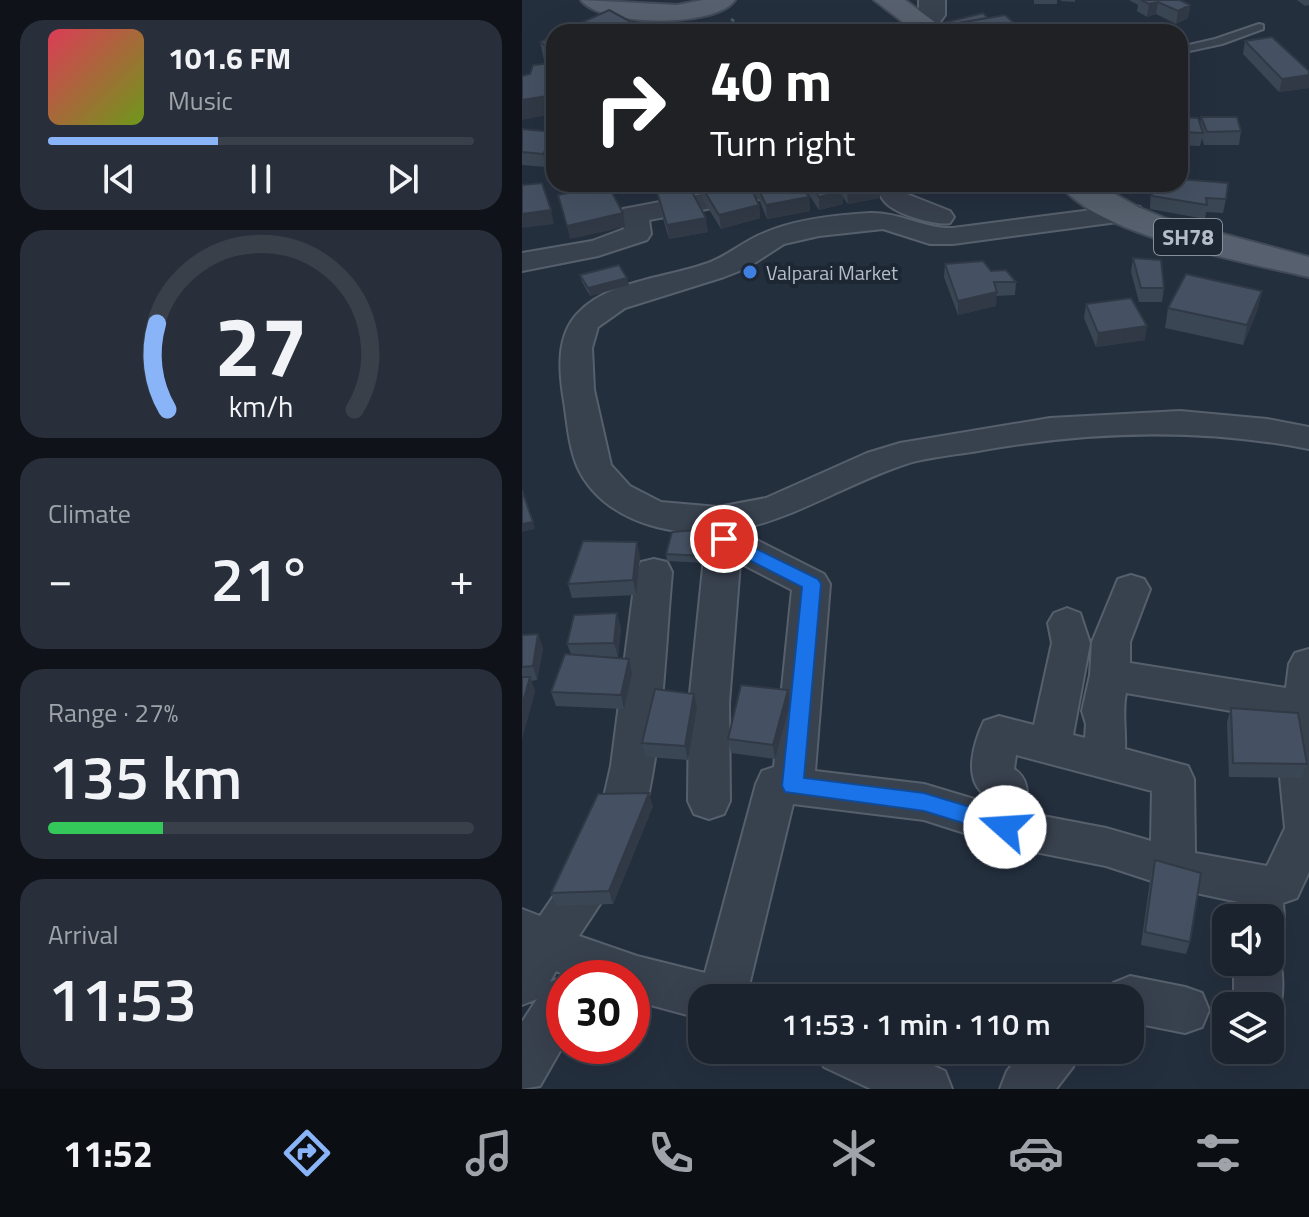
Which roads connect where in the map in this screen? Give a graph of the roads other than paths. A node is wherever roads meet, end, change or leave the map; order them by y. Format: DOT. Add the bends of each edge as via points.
graph roads {
  1 [pos="594,0"];
  2 [pos="887,0"];
  3 [pos="705,3"];
  4 [pos="930,19"];
  5 [pos="1259,27"];
  6 [pos="1188,48"];
  7 [pos="754,192"];
  8 [pos="892,192"];
  9 [pos="1086,192"];
  10 [pos="1130,213"];
  11 [pos="522,262"];
  12 [pos="1309,267"];
  13 [pos="1309,438"];
  14 [pos="654,572"];
  15 [pos="1131,589"];
  16 [pos="1067,623"];
  17 [pos="1309,664"];
  18 [pos="1110,675"];
  19 [pos="1306,708"];
  20 [pos="1050,747"];
  21 [pos="1104,761"];
  22 [pos="793,786"];
  23 [pos="709,801"];
  24 [pos="1005,827"];
  25 [pos="1173,868"];
  26 [pos="1260,902"];
  27 [pos="556,960"];
  28 [pos="650,983"];
  29 [pos="726,984"];
  30 [pos="546,989"];
  31 [pos="688,993"];
  32 [pos="1144,1002"];
  33 [pos="1185,1010"];
  34 [pos="867,1064"];
  35 [pos="1044,1064"];
  36 [pos="522,1068"];
  37 [pos="902,1084"];
  38 [pos="1025,1089"];
  1 -- 3 [label="main road" via="650,12"];
  2 -- 4 [label="main road"];
  5 -- 6 [label="lane"];
  7 -- 11 [label="street" via="633,215 637,234 598,248"];
  8 -- 9 [label="street" via="898,200 942,217 1002,217"];
  9 -- 10 [label="main road, SH78"];
  10 -- 12 [label="main road, SH78" via="1189,238"];
  10 -- 13 [label="street" via="970,235 930,236 889,221 816,228 777,237 733,264 598,310 577,341 578,388 591,460 624,500 695,521 783,507 898,454 1064,426 1138,421 1230,426"];
  14 -- 27 [label="street" via="621,819"];
  15 -- 18 [label="street" via="1111,642"];
  16 -- 20 [label="street" via="1071,643"];
  17 -- 19 [label="street"];
  18 -- 19 [label="street"];
  18 -- 21 [label="street" via="1102,711"];
  19 -- 26 [label="street" via="1306,739 1299,757 1307,828 1281,884"];
  20 -- 21 [label="street"];
  20 -- 24 [label="street" via="999,733 992,776 1006,786"];
  21 -- 25 [label="street" via="1173,779"];
  22 -- 23 [label="street" via="811,584 724,539 706,754"];
  22 -- 24 [label="street" via="924,802"];
  22 -- 29 [label="street" via="777,784"];
  24 -- 25 [label="street" via="1106,847"];
  25 -- 26 [label="street"];
  28 -- 31 [label="street"];
  30 -- 36 [label="street"];
  32 -- 33 [label="street"];
  34 -- 37 [label="street"];
  35 -- 38 [label="street"];
}
